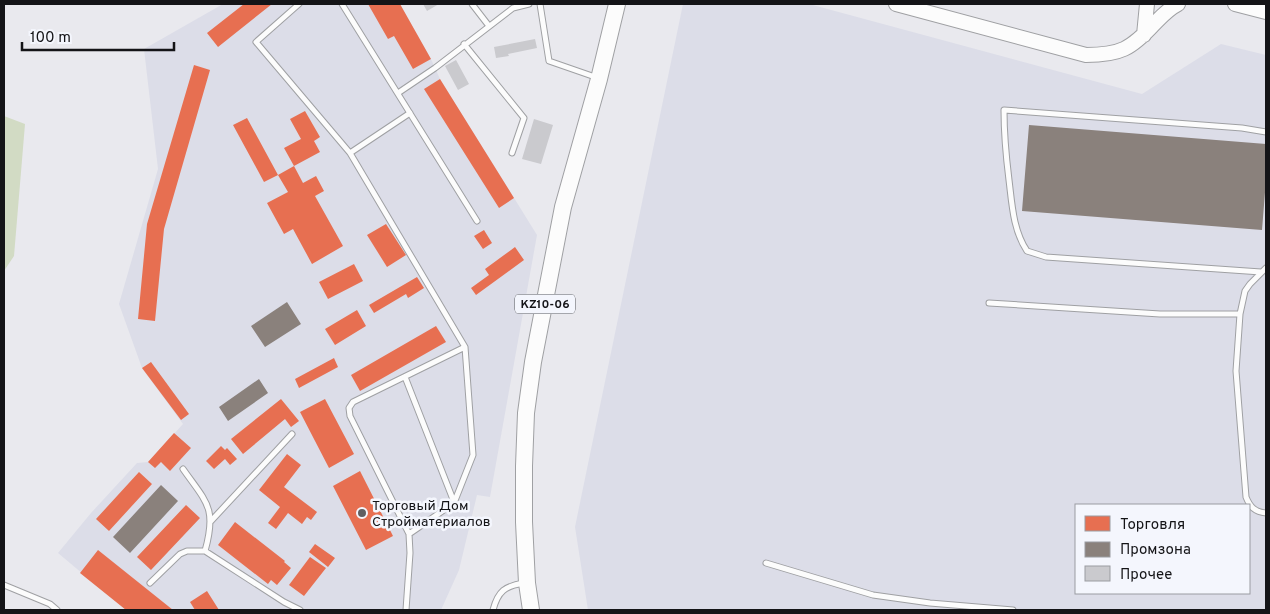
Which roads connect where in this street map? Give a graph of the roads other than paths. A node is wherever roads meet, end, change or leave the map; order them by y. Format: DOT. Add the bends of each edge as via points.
graph roads {
  1 [pos="299,4"];
  2 [pos="342,4"];
  3 [pos="472,4"];
  4 [pos="529,4"];
  5 [pos="540,4"];
  6 [pos="617,4"];
  7 [pos="896,4"];
  8 [pos="1147,4"];
  9 [pos="1178,4"];
  10 [pos="1235,4"];
  11 [pos="1266,12"];
  12 [pos="489,26"];
  13 [pos="1144,35"];
  14 [pos="464,44"];
  15 [pos="599,79"];
  16 [pos="398,93"];
  17 [pos="410,112"];
  18 [pos="1266,132"];
  19 [pos="350,153"];
  20 [pos="512,153"];
  21 [pos="477,220"];
  22 [pos="1266,268"];
  23 [pos="1261,272"];
  24 [pos="989,303"];
  25 [pos="1240,314"];
  26 [pos="465,347"];
  27 [pos="405,377"];
  28 [pos="292,434"];
  29 [pos="183,469"];
  30 [pos="454,503"];
  31 [pos="1249,504"];
  32 [pos="1250,507"];
  33 [pos="1266,513"];
  34 [pos="211,521"];
  35 [pos="409,534"];
  36 [pos="205,550"];
  37 [pos="766,563"];
  38 [pos="150,583"];
  39 [pos="527,583"];
  40 [pos="4,586"];
  41 [pos="930,604"];
  42 [pos="57,610"];
  43 [pos="300,610"];
  44 [pos="406,610"];
  45 [pos="493,610"];
  46 [pos="532,610"];
  47 [pos="931,610"];
  48 [pos="1014,610"];
  1 -- 19 [label="lane" via="256,42"];
  2 -- 16 [label="lane"];
  3 -- 12 [label="lane"];
  4 -- 12 [label="lane" via="513,8"];
  5 -- 15 [label="lane" via="549,62"];
  6 -- 15 [label="highway, KZ10-06"];
  7 -- 13 [label="main road" via="1086,55 1108,55 1130,47"];
  8 -- 13 [label="main road"];
  9 -- 13 [label="main road" via="1169,8"];
  10 -- 11 [label="main road"];
  12 -- 14 [label="lane"];
  14 -- 16 [label="lane"];
  14 -- 20 [label="lane" via="524,118"];
  15 -- 39 [label="highway, KZ10-06" via="563,207 532,370 524,466"];
  16 -- 17 [label="lane"];
  17 -- 19 [label="lane"];
  17 -- 21 [label="lane"];
  18 -- 23 [label="lane" via="1004,110 1014,214 1027,251 1046,257"];
  19 -- 26 [label="lane"];
  22 -- 23 [label="lane"];
  23 -- 25 [label="lane" via="1245,291"];
  24 -- 25 [label="lane" via="1160,314"];
  25 -- 31 [label="lane" via="1236,371"];
  26 -- 27 [label="lane"];
  26 -- 30 [label="lane" via="473,455"];
  27 -- 30 [label="lane"];
  27 -- 35 [label="lane" via="353,402 349,408 350,416"];
  28 -- 34 [label="lane"];
  29 -- 34 [label="lane" via="203,496"];
  30 -- 35 [label="lane"];
  32 -- 33 [label="lane"];
  34 -- 36 [label="lane"];
  35 -- 44 [label="lane"];
  36 -- 38 [label="lane" via="180,554"];
  36 -- 43 [label="lane"];
  37 -- 41 [label="lane" via="873,595"];
  39 -- 45 [label="lane" via="504,589"];
  39 -- 46 [label="highway, KZ10-06"];
  40 -- 42 [label="lane" via="44,601"];
  41 -- 47 [label="lane"];
  41 -- 48 [label="lane"];
}
